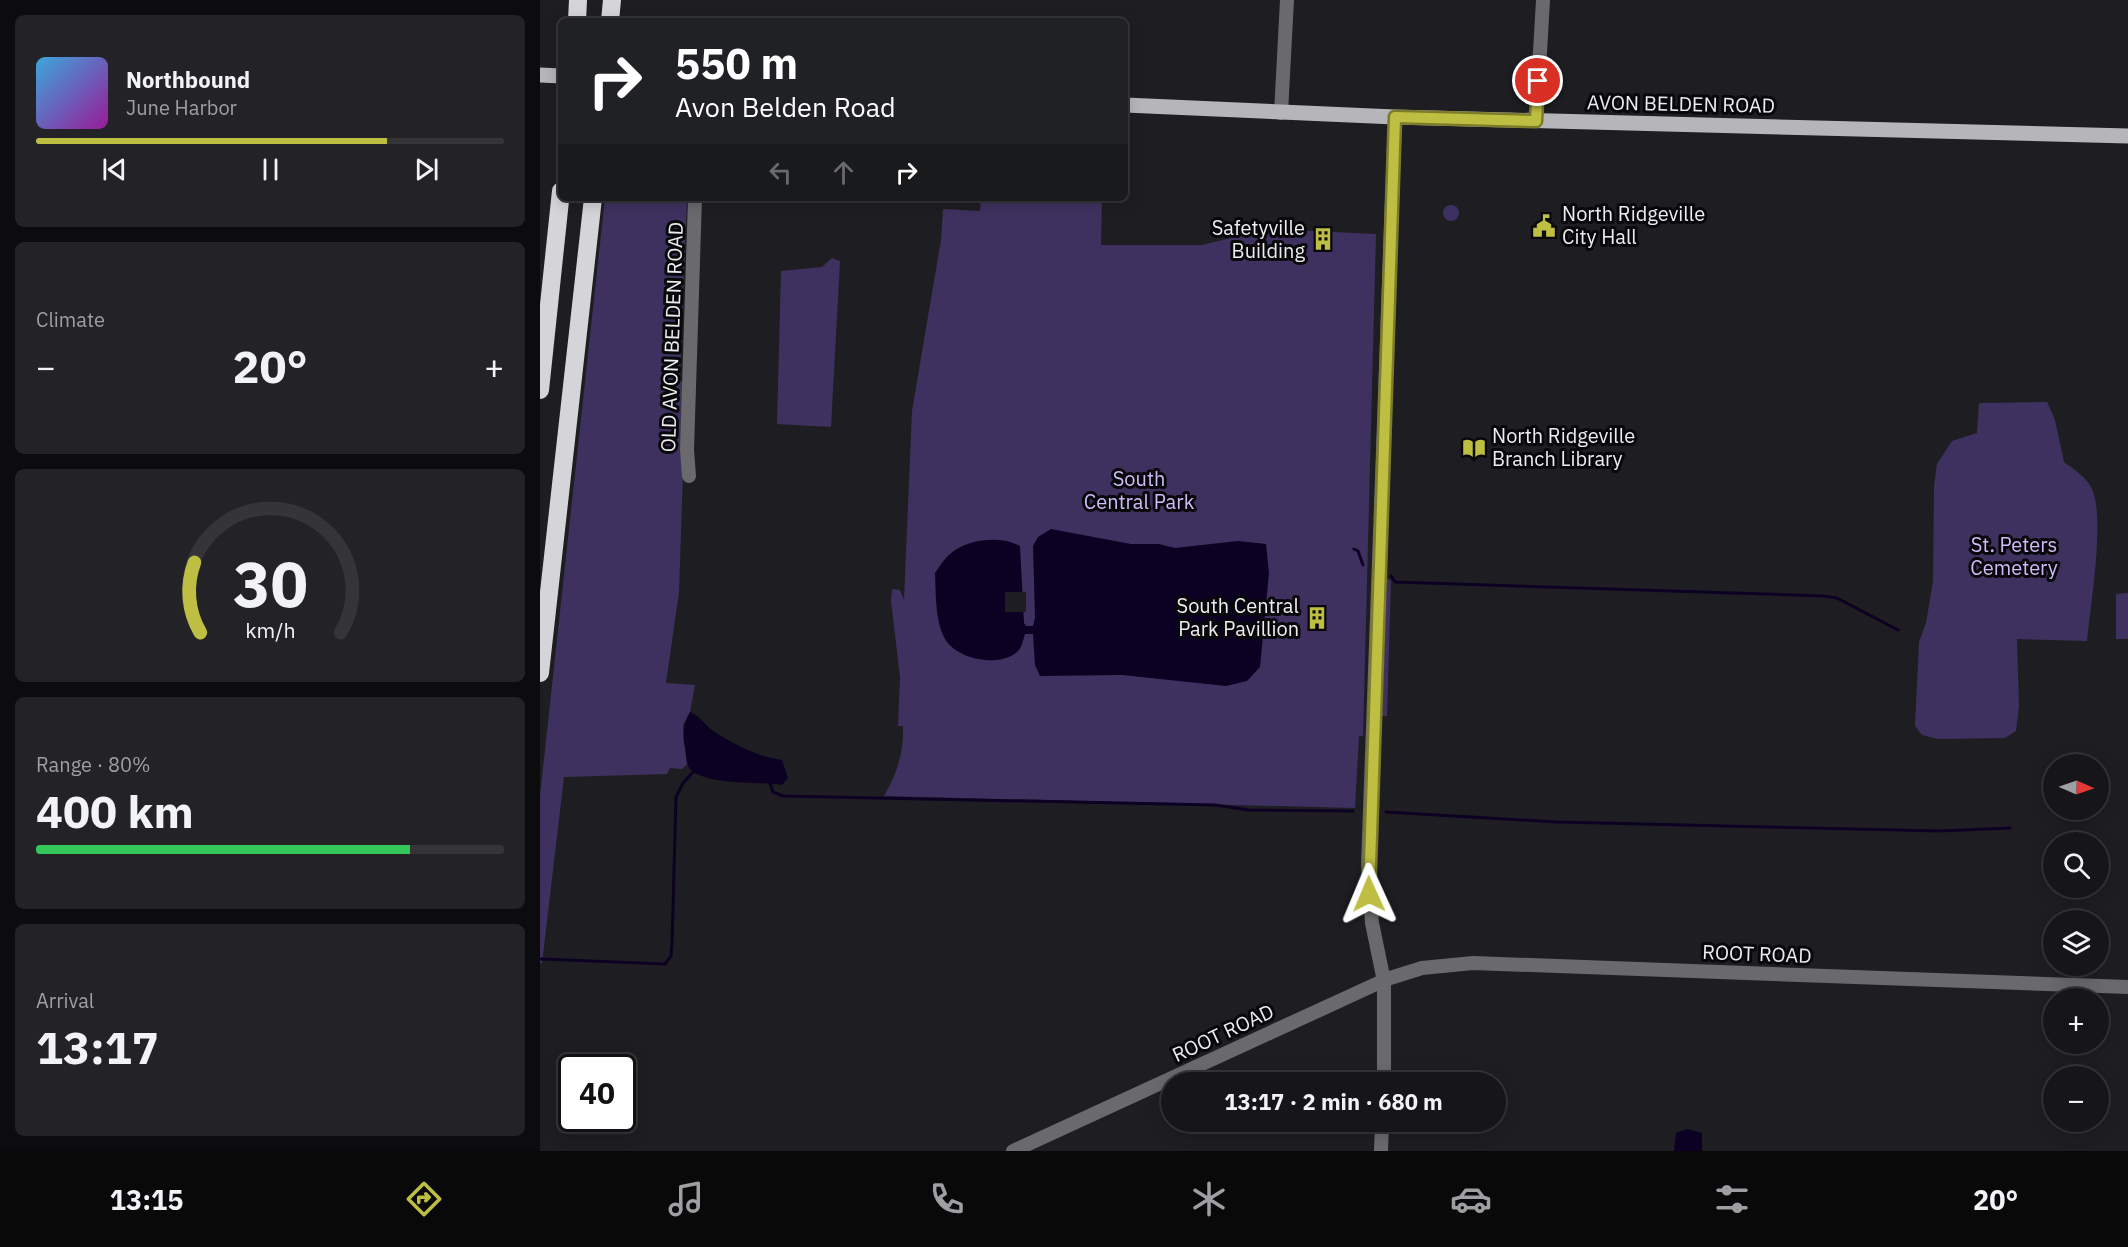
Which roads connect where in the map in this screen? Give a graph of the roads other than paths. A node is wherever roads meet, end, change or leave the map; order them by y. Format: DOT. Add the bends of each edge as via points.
graph roads {
  1 [pos="578,0"];
  2 [pos="612,0"];
  3 [pos="1287,0"];
  4 [pos="1543,0"];
  5 [pos="577,18"];
  6 [pos="610,18"];
  7 [pos="542,76"];
  8 [pos="558,76"];
  9 [pos="1128,105"];
  10 [pos="1281,112"];
  11 [pos="1395,117"];
  12 [pos="1536,121"];
  13 [pos="2128,136"];
  14 [pos="560,201"];
  15 [pos="593,201"];
  16 [pos="695,201"];
  17 [pos="540,390"];
  18 [pos="689,476"];
  19 [pos="540,672"];
  20 [pos="1386,980"];
  21 [pos="2128,987"];
  22 [pos="1384,1072"];
  23 [pos="1382,1132"];
  24 [pos="1013,1151"];
  25 [pos="1381,1151"];
  1 -- 5 [label="highway"];
  2 -- 6 [label="highway"];
  3 -- 10 [label="street"];
  4 -- 12 [label="street"];
  7 -- 8 [label="main road"];
  9 -- 10 [label="main road, AVON BELDEN ROAD"];
  10 -- 11 [label="main road, AVON BELDEN ROAD"];
  11 -- 12 [label="main road, AVON BELDEN ROAD"];
  11 -- 20 [label="street" via="1368,866 1372,923"];
  12 -- 13 [label="main road, AVON BELDEN ROAD"];
  14 -- 17 [label="highway"];
  15 -- 19 [label="highway"];
  16 -- 18 [label="street, OLD AVON BELDEN ROAD"];
  20 -- 21 [label="street, ROOT ROAD" via="1422,968 1473,963"];
  20 -- 22 [label="street"];
  20 -- 24 [label="street, ROOT ROAD"];
  23 -- 25 [label="street"];
}
